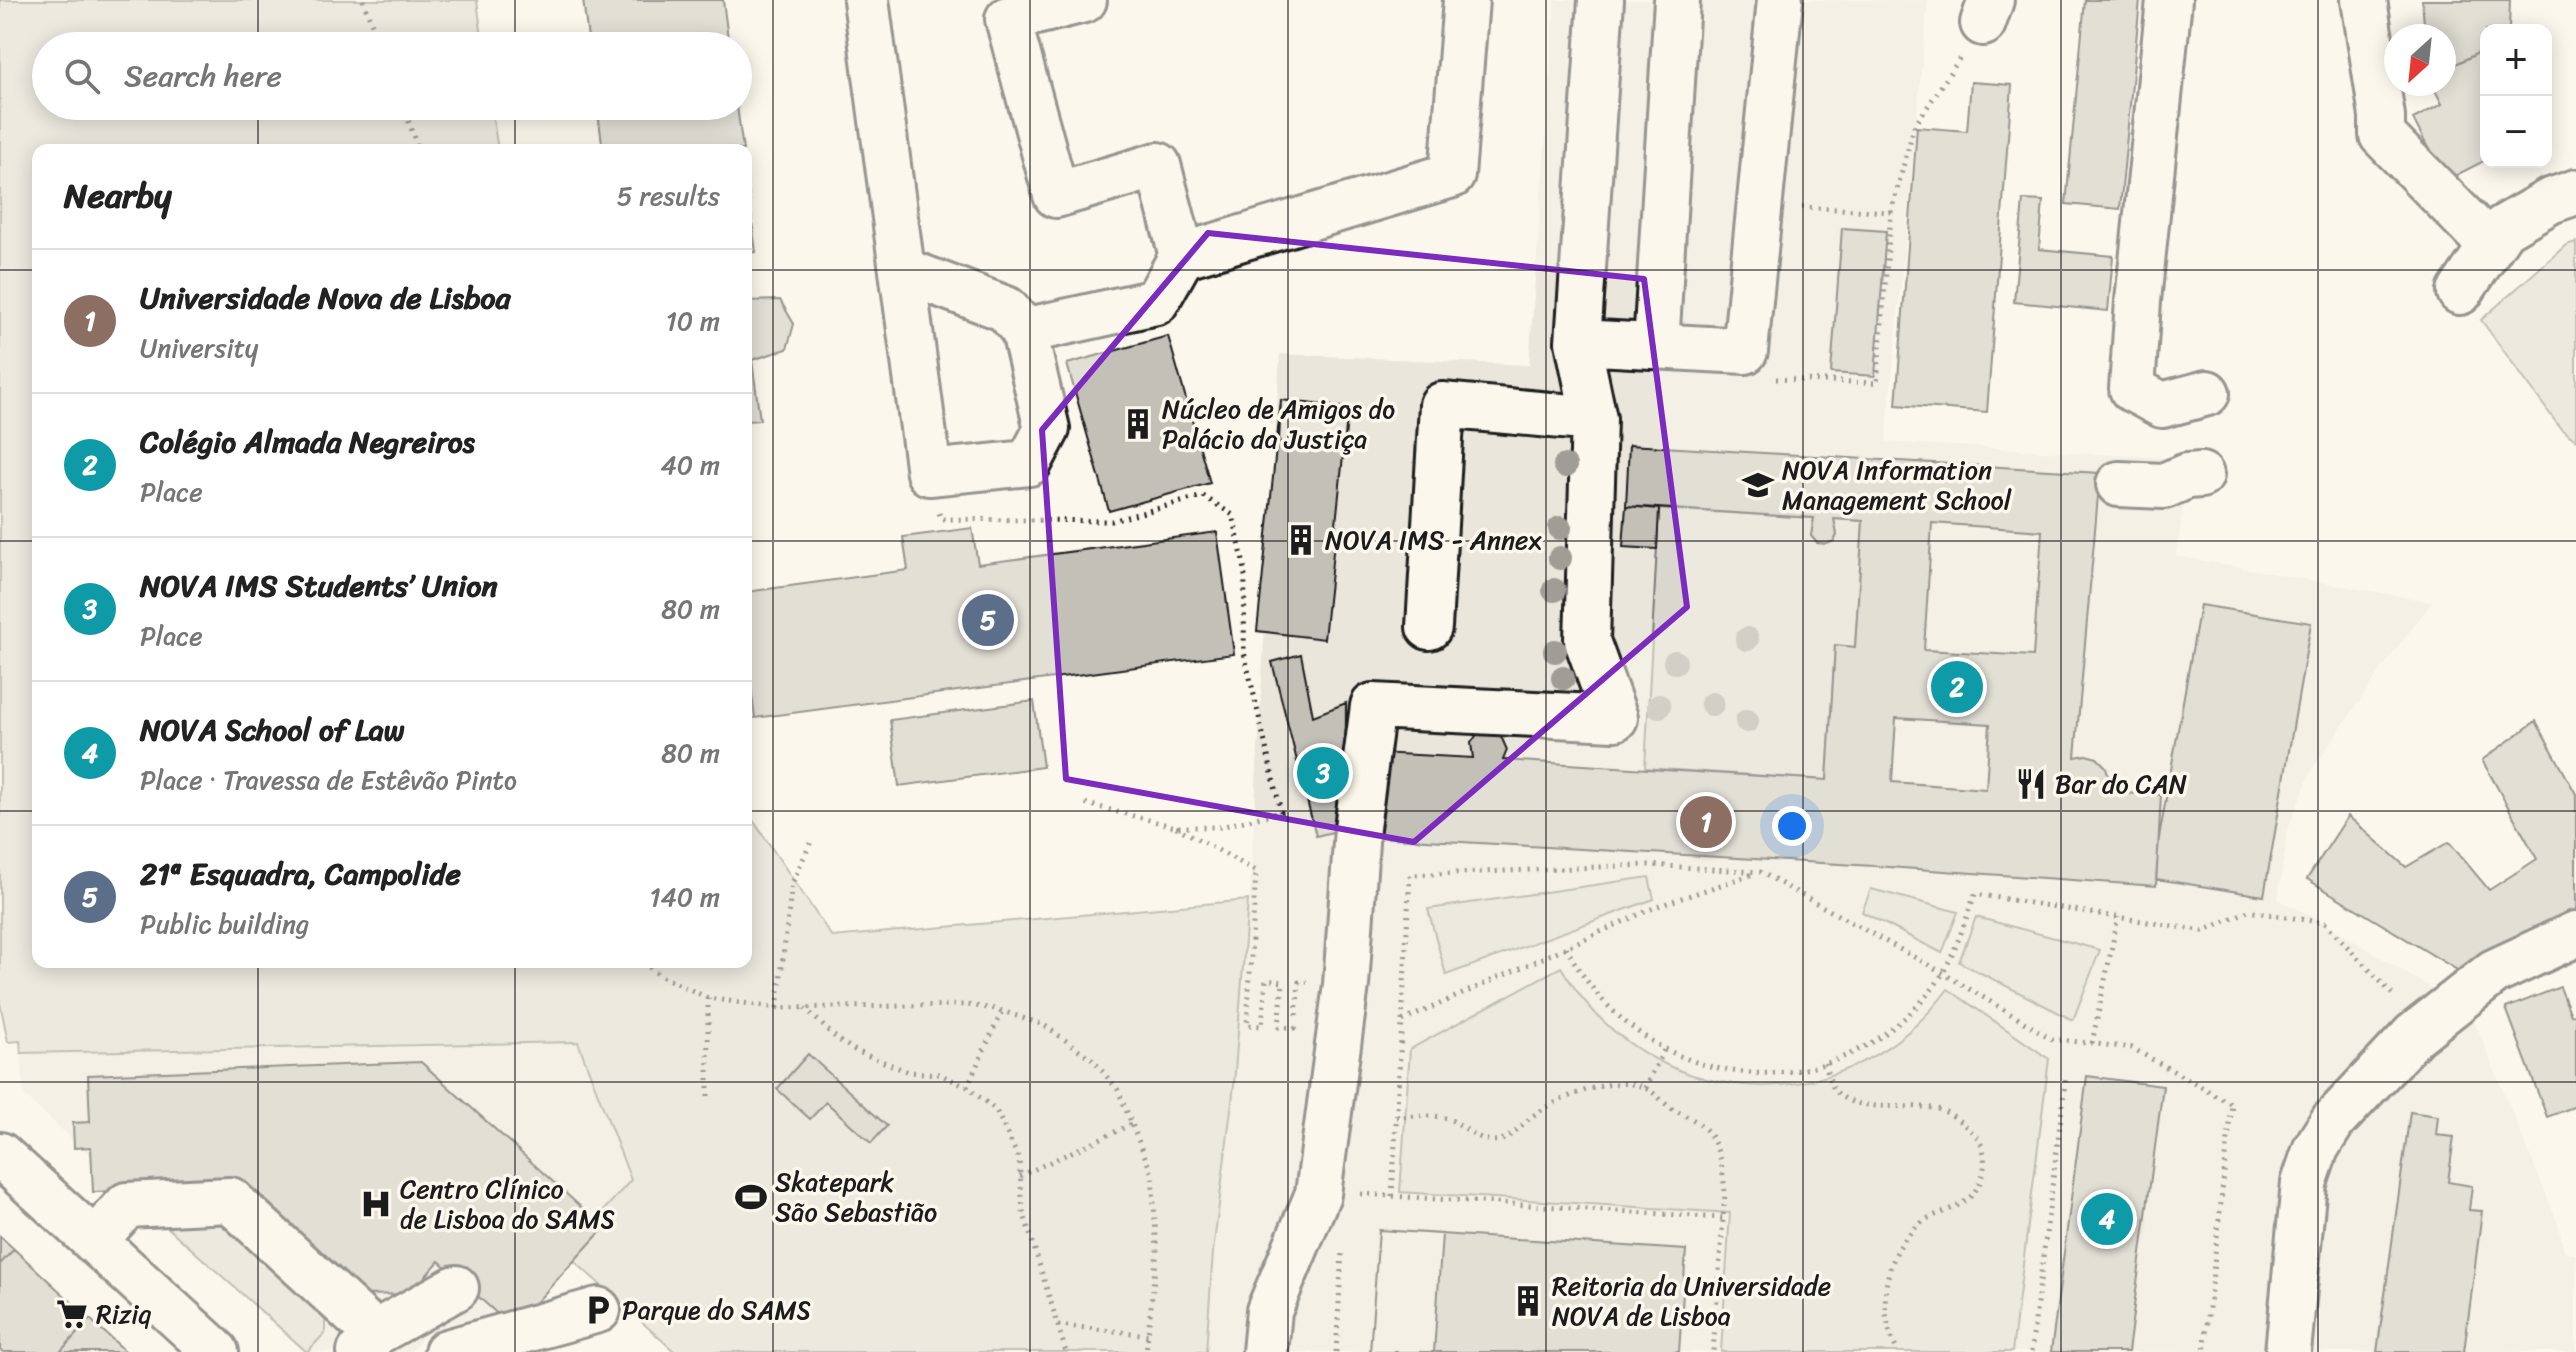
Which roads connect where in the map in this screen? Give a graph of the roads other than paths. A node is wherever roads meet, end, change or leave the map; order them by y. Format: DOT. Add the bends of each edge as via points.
graph roads {
  1 [pos="866,0"];
  2 [pos="1084,0"];
  3 [pos="1466,0"];
  4 [pos="1601,0"];
  5 [pos="1677,0"];
  6 [pos="1780,0"];
  7 [pos="2169,0"];
  8 [pos="2364,0"];
  9 [pos="2576,192"];
  10 [pos="2491,246"];
  11 [pos="1182,256"];
  12 [pos="902,270"];
  13 [pos="2460,292"];
  14 [pos="1024,331"];
  15 [pos="1578,342"];
  16 [pos="1656,346"];
  17 [pos="2207,393"];
  18 [pos="1594,419"];
  19 [pos="2201,475"];
  20 [pos="2119,484"];
  21 [pos="1429,627"];
  22 [pos="2576,934"];
  23 [pos="0,1155"];
  24 [pos="95,1240"];
  25 [pos="456,1288"];
  26 [pos="598,1310"];
  27 [pos="368,1342"];
  28 [pos="216,1352"];
  29 [pos="447,1352"];
  30 [pos="1265,1352"];
  31 [pos="2288,1352"];
  1 -- 12 [label="street"];
  2 -- 11 [label="street" via="1008,19 1056,195 1158,165"];
  3 -- 11 [label="street" via="1452,175"];
  4 -- 15 [label="street"];
  5 -- 16 [label="street"];
  6 -- 16 [label="street" via="1745,351"];
  7 -- 17 [label="street" via="2132,389 2162,405"];
  8 -- 10 [label="street" via="2382,135"];
  9 -- 10 [label="street" via="2503,228"];
  10 -- 13 [label="street"];
  11 -- 14 [label="street" via="1156,302"];
  12 -- 14 [label="street" via="1006,309"];
  12 -- 14 [label="street" via="929,473 1029,463 1047,429"];
  15 -- 16 [label="street"];
  15 -- 18 [label="street"];
  18 -- 21 [label="street" via="1442,405"];
  18 -- 30 [label="street" via="1587,641 1615,718 1373,706 1357,828 1346,985 1318,1194 1269,1311"];
  19 -- 20 [label="street" via="2164,486"];
  22 -- 31 [label="street" via="2494,972 2425,1027 2333,1121 2304,1183"];
  23 -- 24 [label="street"];
  24 -- 27 [label="street" via="127,1205 230,1200"];
  24 -- 28 [label="street"];
  25 -- 27 [label="street"];
  26 -- 29 [label="street"];
}
